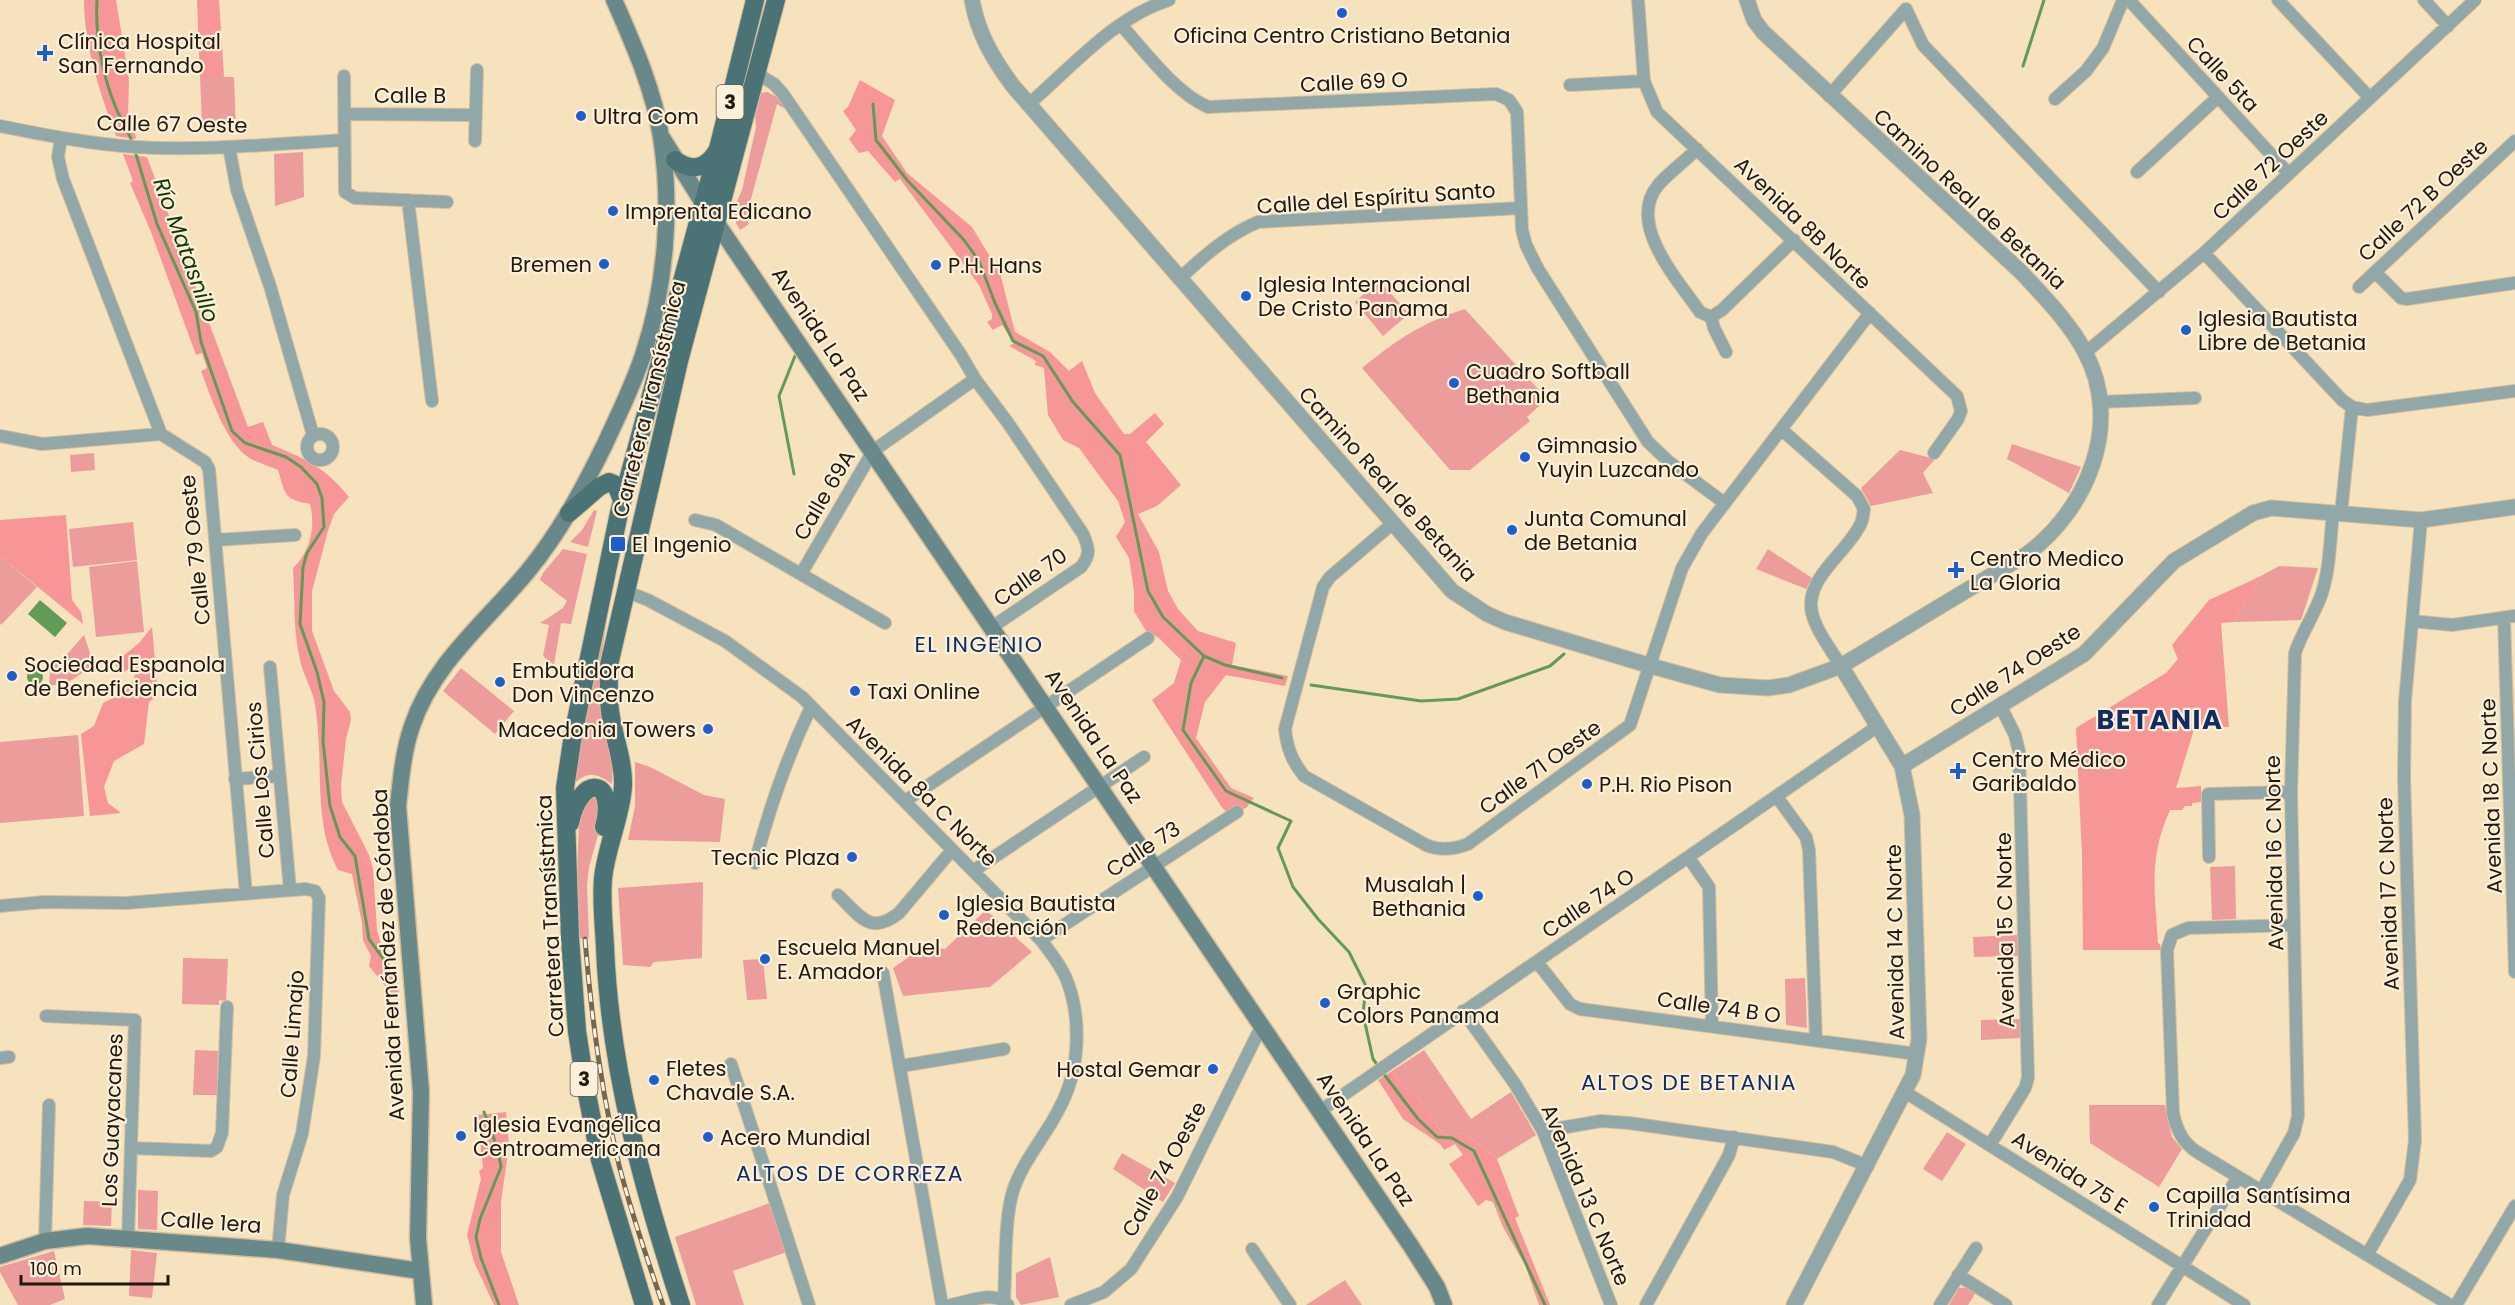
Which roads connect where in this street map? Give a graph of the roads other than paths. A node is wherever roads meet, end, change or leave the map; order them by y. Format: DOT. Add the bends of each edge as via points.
graph roads {
  1 [pos="614,0"];
  2 [pos="755,0"];
  3 [pos="776,0"];
  4 [pos="972,0"];
  5 [pos="1169,0"];
  6 [pos="1638,0"];
  7 [pos="1747,0"];
  8 [pos="2123,0"];
  9 [pos="2129,0"];
  10 [pos="2278,0"];
  11 [pos="2424,0"];
  12 [pos="2475,0"];
  13 [pos="1121,25"];
  14 [pos="2448,26"];
  15 [pos="477,70"];
  16 [pos="756,73"];
  17 [pos="344,76"];
  18 [pos="1644,81"];
  19 [pos="1570,85"];
  20 [pos="1829,96"];
  21 [pos="2218,97"];
  22 [pos="2055,99"];
  23 [pos="2370,99"];
  24 [pos="1030,103"];
  25 [pos="344,114"];
  26 [pos="476,115"];
  27 [pos="0,126"];
  28 [pos="661,136"];
  29 [pos="61,138"];
  30 [pos="344,140"];
  31 [pos="475,141"];
  32 [pos="2515,141"];
  33 [pos="229,147"];
  34 [pos="718,149"];
  35 [pos="1697,149"];
  36 [pos="675,160"];
  37 [pos="2137,172"];
  38 [pos="2289,174"];
  39 [pos="408,200"];
  40 [pos="447,202"];
  41 [pos="703,203"];
  42 [pos="1521,208"];
  43 [pos="717,221"];
  44 [pos="1794,240"];
  45 [pos="2204,253"];
  46 [pos="2374,272"];
  47 [pos="1179,279"];
  48 [pos="2515,283"];
  49 [pos="2358,287"];
  50 [pos="2159,292"];
  51 [pos="1870,313"];
  52 [pos="1711,316"];
  53 [pos="1726,352"];
  54 [pos="2085,353"];
  55 [pos="975,380"];
  56 [pos="2515,391"];
  57 [pos="2195,398"];
  58 [pos="432,401"];
  59 [pos="2100,402"];
  60 [pos="2352,408"];
  61 [pos="1782,430"];
  62 [pos="160,434"];
  63 [pos="313,435"];
  64 [pos="0,436"];
  65 [pos="873,451"];
  66 [pos="1934,453"];
  67 [pos="622,500"];
  68 [pos="1723,502"];
  69 [pos="2515,507"];
  70 [pos="569,513"];
  71 [pos="2337,514"];
  72 [pos="695,520"];
  73 [pos="2421,520"];
  74 [pos="1392,524"];
  75 [pos="296,535"];
  76 [pos="215,540"];
  77 [pos="801,574"];
  78 [pos="625,591"];
  79 [pos="2510,617"];
  80 [pos="2412,621"];
  81 [pos="885,623"];
  82 [pos="992,627"];
  83 [pos="1148,638"];
  84 [pos="1651,666"];
  85 [pos="1841,666"];
  86 [pos="270,667"];
  87 [pos="811,707"];
  88 [pos="1047,707"];
  89 [pos="2001,707"];
  90 [pos="2512,718"];
  91 [pos="1878,726"];
  92 [pos="1144,757"];
  93 [pos="1902,766"];
  94 [pos="279,776"];
  95 [pos="236,779"];
  96 [pos="1100,786"];
  97 [pos="2290,792"];
  98 [pos="1777,796"];
  99 [pos="905,801"];
  100 [pos="1237,812"];
  101 [pos="566,846"];
  102 [pos="952,850"];
  103 [pos="2209,857"];
  104 [pos="1689,858"];
  105 [pos="755,863"];
  106 [pos="1154,865"];
  107 [pos="973,871"];
  108 [pos="290,890"];
  109 [pos="246,894"];
  110 [pos="838,895"];
  111 [pos="0,906"];
  112 [pos="2293,925"];
  113 [pos="604,931"];
  114 [pos="1041,940"];
  115 [pos="1537,962"];
  116 [pos="2515,972"];
  117 [pos="883,973"];
  118 [pos="226,1007"];
  119 [pos="1463,1011"];
  120 [pos="46,1016"];
  121 [pos="1262,1025"];
  122 [pos="1712,1026"];
  123 [pos="1816,1040"];
  124 [pos="1004,1049"];
  125 [pos="1917,1054"];
  126 [pos="731,1064"];
  127 [pos="901,1066"];
  128 [pos="1905,1092"];
  129 [pos="50,1105"];
  130 [pos="1320,1111"];
  131 [pos="1543,1131"];
  132 [pos="1734,1137"];
  133 [pos="1990,1145"];
  134 [pos="131,1148"];
  135 [pos="1868,1166"];
  136 [pos="2238,1177"];
  137 [pos="2262,1190"];
  138 [pos="2515,1206"];
  139 [pos="128,1239"];
  140 [pos="45,1241"];
  141 [pos="1976,1248"];
  142 [pos="1252,1249"];
  143 [pos="278,1250"];
  144 [pos="2367,1255"];
  145 [pos="0,1256"];
  146 [pos="2182,1267"];
  147 [pos="420,1271"];
  148 [pos="1958,1275"];
  149 [pos="1006,1303"];
  150 [pos="424,1305"];
  151 [pos="644,1305"];
  152 [pos="681,1305"];
  153 [pos="809,1305"];
  154 [pos="942,1305"];
  155 [pos="951,1305"];
  156 [pos="1071,1305"];
  157 [pos="1290,1305"];
  158 [pos="1444,1305"];
  159 [pos="1611,1305"];
  160 [pos="1646,1305"];
  161 [pos="1794,1305"];
  162 [pos="1940,1305"];
  163 [pos="2006,1305"];
  164 [pos="2158,1305"];
  165 [pos="2244,1305"];
  166 [pos="2450,1305"];
  167 [pos="2456,1305"];
  1 -- 28 [label="main road, Avenida Fernández de Córdoba" via="646,80"];
  2 -- 34 [label="main road, Carretera Transístmica / 3"];
  3 -- 16 [label="main road, Carretera Transístmica / 3"];
  4 -- 24 [label="street, Camino Real de Betania" via="986,46 1013,86"];
  5 -- 13 [label="street"];
  6 -- 18 [label="street, Avenida 8B Norte"];
  7 -- 20 [label="street, Camino Real de Betania" via="1763,32"];
  8 -- 22 [label="street" via="2103,48 2086,71"];
  9 -- 21 [label="street, Calle 5ta"];
  10 -- 23 [label="street"];
  11 -- 14 [label="street"];
  12 -- 14 [label="street, Calle 72 Oeste"];
  13 -- 24 [label="street"];
  13 -- 42 [label="street, Calle 69 O" via="1192,99 1208,107 1496,94 1503,97 1517,112"];
  14 -- 23 [label="street, Calle 72 Oeste"];
  15 -- 26 [label="street"];
  16 -- 43 [label="main road, Carretera Transístmica / 3"];
  16 -- 55 [label="street" via="783,94"];
  17 -- 25 [label="street"];
  18 -- 19 [label="street"];
  18 -- 35 [label="street, Avenida 8B Norte" via="1657,112"];
  20 -- 50 [label="street" via="1906,9 1923,45"];
  20 -- 54 [label="street, Camino Real de Betania" via="2022,273 2054,306"];
  21 -- 37 [label="street"];
  21 -- 38 [label="street, Calle 5ta"];
  23 -- 38 [label="street, Calle 72 Oeste"];
  24 -- 47 [label="street, Camino Real de Betania"];
  25 -- 26 [label="street, Calle B"];
  25 -- 30 [label="street"];
  26 -- 31 [label="street"];
  27 -- 29 [label="street, Calle 67 Oeste"];
  28 -- 36 [label="main road, Avenida La Paz"];
  28 -- 70 [label="main road, Avenida Fernández de Córdoba" via="665,238 652,324 627,397"];
  29 -- 33 [label="street, Calle 67 Oeste" via="139,147"];
  29 -- 62 [label="street" via="58,157 63,179"];
  30 -- 33 [label="street, Calle 67 Oeste"];
  30 -- 39 [label="street" via="344,186 348,196"];
  32 -- 46 [label="street, Calle 72 B Oeste"];
  33 -- 63 [label="street" via="237,190 270,286"];
  34 -- 36 [label="main road" via="699,168"];
  34 -- 41 [label="main road, Carretera Transístmica / 3"];
  35 -- 44 [label="street, Avenida 8B Norte"];
  35 -- 52 [label="street" via="1658,185 1647,215 1654,245 1700,312"];
  36 -- 41 [label="main road, Avenida La Paz"];
  38 -- 45 [label="street, Calle 72 Oeste"];
  39 -- 40 [label="street"];
  39 -- 58 [label="street"];
  41 -- 43 [label="main road, Avenida La Paz"];
  41 -- 67 [label="main road, Carretera Transístmica / 3"];
  42 -- 47 [label="street, Calle del Espíritu Santo" via="1258,222 1219,243"];
  42 -- 68 [label="street, Calle 69 O" via="1526,245 1538,269 1648,442"];
  43 -- 65 [label="main road, Avenida La Paz"];
  43 -- 78 [label="main road, Carretera Transístmica / 3" via="679,361"];
  44 -- 51 [label="street, Avenida 8B Norte"];
  44 -- 52 [label="street" via="1722,310"];
  45 -- 50 [label="street, Calle 72 Oeste"];
  45 -- 60 [label="street"];
  46 -- 48 [label="street" via="2406,299"];
  46 -- 49 [label="street, Calle 72 B Oeste"];
  47 -- 74 [label="street, Camino Real de Betania"];
  50 -- 54 [label="street, Calle 72 Oeste"];
  51 -- 61 [label="street, Calle 71 Oeste"];
  51 -- 66 [label="street, Avenida 8B Norte" via="1957,396 1961,411 1958,419"];
  52 -- 53 [label="street"];
  54 -- 59 [label="street, Camino Real de Betania"];
  55 -- 65 [label="street, Calle 69A"];
  55 -- 82 [label="street, Calle 70" via="1008,423 1089,548 1081,567"];
  56 -- 60 [label="street" via="2367,410"];
  57 -- 59 [label="street"];
  59 -- 85 [label="street, Camino Real de Betania" via="2100,438 2082,494 2046,540"];
  60 -- 71 [label="street, Avenida 16 C Norte"];
  61 -- 68 [label="street, Calle 71 Oeste"];
  61 -- 85 [label="street" via="1857,496 1864,509 1861,524 1816,586 1811,603 1816,623"];
  62 -- 64 [label="street" via="42,444"];
  62 -- 76 [label="street, Calle 79 Oeste" via="205,462 209,469"];
  65 -- 77 [label="street, Calle 69A"];
  65 -- 82 [label="main road, Avenida La Paz"];
  67 -- 70 [label="main road" via="616,485 609,482"];
  67 -- 101 [label="main road, Carretera Transístmica / 3" via="573,735 565,788"];
  68 -- 84 [label="street, Calle 71 Oeste" via="1682,568"];
  69 -- 73 [label="street, Calle 74 Oeste"];
  70 -- 147 [label="main road, Avenida Fernández de Córdoba" via="528,572 443,668 424,697 402,766 398,806 421,1092"];
  71 -- 73 [label="street, Calle 74 Oeste"];
  71 -- 89 [label="street, Calle 74 Oeste" via="2271,508 2253,513 2174,561 2084,654"];
  71 -- 97 [label="street, Avenida 16 C Norte" via="2322,592 2295,653"];
  72 -- 77 [label="street" via="716,525"];
  73 -- 80 [label="street, Avenida 17 C Norte"];
  74 -- 84 [label="street, Camino Real de Betania" via="1452,591 1487,614"];
  74 -- 84 [label="street, Calle 71 Oeste" via="1323,587 1285,729 1291,760 1304,776 1426,845 1435,849 1468,844 1630,725"];
  75 -- 76 [label="street"];
  76 -- 95 [label="street, Calle 79 Oeste"];
  77 -- 81 [label="street"];
  78 -- 87 [label="street, Avenida 8a C Norte" via="746,654"];
  78 -- 113 [label="main road, Carretera Transístmica / 3" via="609,665 610,711 623,785 603,880"];
  79 -- 80 [label="street" via="2452,625"];
  79 -- 90 [label="street, Avenida 18 C Norte"];
  80 -- 144 [label="street, Avenida 17 C Norte" via="2404,701 2404,778 2415,1140 2410,1180"];
  82 -- 88 [label="main road, Avenida La Paz"];
  83 -- 88 [label="street"];
  84 -- 85 [label="street, Camino Real de Betania" via="1720,684 1768,688 1789,685"];
  85 -- 91 [label="street"];
  86 -- 94 [label="street, Calle Los Cirios"];
  87 -- 99 [label="street, Avenida 8a C Norte"];
  87 -- 105 [label="street" via="794,742"];
  88 -- 96 [label="main road, Avenida La Paz"];
  88 -- 99 [label="street"];
  89 -- 93 [label="street, Calle 74 Oeste"];
  89 -- 133 [label="street, Avenida 15 C Norte" via="2019,751 2028,1078"];
  90 -- 116 [label="street, Avenida 18 C Norte"];
  91 -- 93 [label="street"];
  91 -- 98 [label="street, Calle 74 O"];
  92 -- 96 [label="street"];
  93 -- 125 [label="street, Avenida 14 C Norte" via="1913,833 1920,1019"];
  94 -- 95 [label="street"];
  94 -- 108 [label="street, Calle Los Cirios"];
  95 -- 109 [label="street, Calle 79 Oeste"];
  96 -- 106 [label="main road, Avenida La Paz"];
  96 -- 107 [label="street"];
  97 -- 103 [label="street" via="2208,794"];
  97 -- 112 [label="street, Avenida 16 C Norte"];
  98 -- 104 [label="street, Calle 74 O"];
  98 -- 123 [label="street" via="1806,837 1809,850"];
  99 -- 102 [label="street, Avenida 8a C Norte"];
  100 -- 106 [label="street, Calle 73"];
  101 -- 113 [label="main road" via="577,800 587,790 601,791 607,799 608,811 595,878"];
  101 -- 151 [label="main road, Carretera Transístmica / 3" via="570,938 585,1084 600,1160"];
  102 -- 107 [label="street, Avenida 8a C Norte"];
  102 -- 110 [label="street" via="890,920 877,925 866,921"];
  104 -- 115 [label="street, Calle 74 O"];
  104 -- 122 [label="street" via="1709,887"];
  106 -- 114 [label="street, Calle 73"];
  106 -- 121 [label="main road, Avenida La Paz"];
  107 -- 114 [label="street, Avenida 8a C Norte"];
  108 -- 109 [label="street"];
  108 -- 143 [label="street, Calle Limajo" via="315,891 319,898 314,1056 302,1134 283,1195"];
  109 -- 111 [label="street" via="126,903"];
  112 -- 136 [label="street" via="2188,928 2172,935 2168,942 2176,1124 2189,1147"];
  112 -- 137 [label="street, Avenida 16 C Norte" via="2298,1116 2294,1134"];
  113 -- 152 [label="main road, Carretera Transístmica / 3" via="612,1027 629,1127"];
  114 -- 149 [label="street, Avenida 8a C Norte" via="1066,978 1076,1046 1071,1079 1060,1108 1013,1190"];
  115 -- 119 [label="street, Calle 74 O"];
  115 -- 122 [label="street, Calle 74 B O" via="1570,1004 1580,1009"];
  117 -- 127 [label="street"];
  118 -- 134 [label="street" via="222,1133 217,1147 211,1151"];
  119 -- 130 [label="street, Calle 74 O"];
  119 -- 131 [label="street, Avenida 13 C Norte"];
  120 -- 134 [label="street, Los Guayacanes" via="135,1020"];
  121 -- 130 [label="main road, Avenida La Paz"];
  121 -- 156 [label="street, Calle 74 Oeste" via="1177,1197 1131,1269 1104,1292"];
  122 -- 123 [label="street, Calle 74 B O"];
  123 -- 125 [label="street, Calle 74 B O"];
  124 -- 127 [label="street"];
  125 -- 128 [label="street, Avenida 14 C Norte"];
  126 -- 153 [label="street"];
  127 -- 154 [label="street"];
  128 -- 133 [label="street, Avenida 75 E"];
  128 -- 135 [label="street, Avenida 14 C Norte"];
  129 -- 140 [label="street"];
  130 -- 158 [label="main road, Avenida La Paz" via="1411,1246"];
  131 -- 132 [label="street" via="1601,1121"];
  131 -- 159 [label="street, Avenida 13 C Norte"];
  132 -- 135 [label="street" via="1833,1152"];
  132 -- 160 [label="street" via="1729,1155"];
  133 -- 146 [label="street, Avenida 75 E"];
  134 -- 139 [label="street, Los Guayacanes"];
  135 -- 161 [label="street, Avenida 14 C Norte"];
  136 -- 137 [label="street"];
  136 -- 146 [label="street"];
  137 -- 144 [label="street"];
  138 -- 167 [label="street"];
  139 -- 140 [label="main road, Calle 1era" via="87,1236"];
  139 -- 143 [label="main road, Calle 1era"];
  140 -- 145 [label="main road, Calle 1era"];
  141 -- 148 [label="street"];
  142 -- 157 [label="street"];
  143 -- 147 [label="main road, Calle 1era"];
  144 -- 166 [label="street"];
  146 -- 164 [label="street"];
  146 -- 165 [label="street, Avenida 75 E"];
  147 -- 150 [label="main road, Avenida Fernández de Córdoba"];
  148 -- 162 [label="street"];
  148 -- 163 [label="street"];
  149 -- 155 [label="street" via="992,1297"];
}
